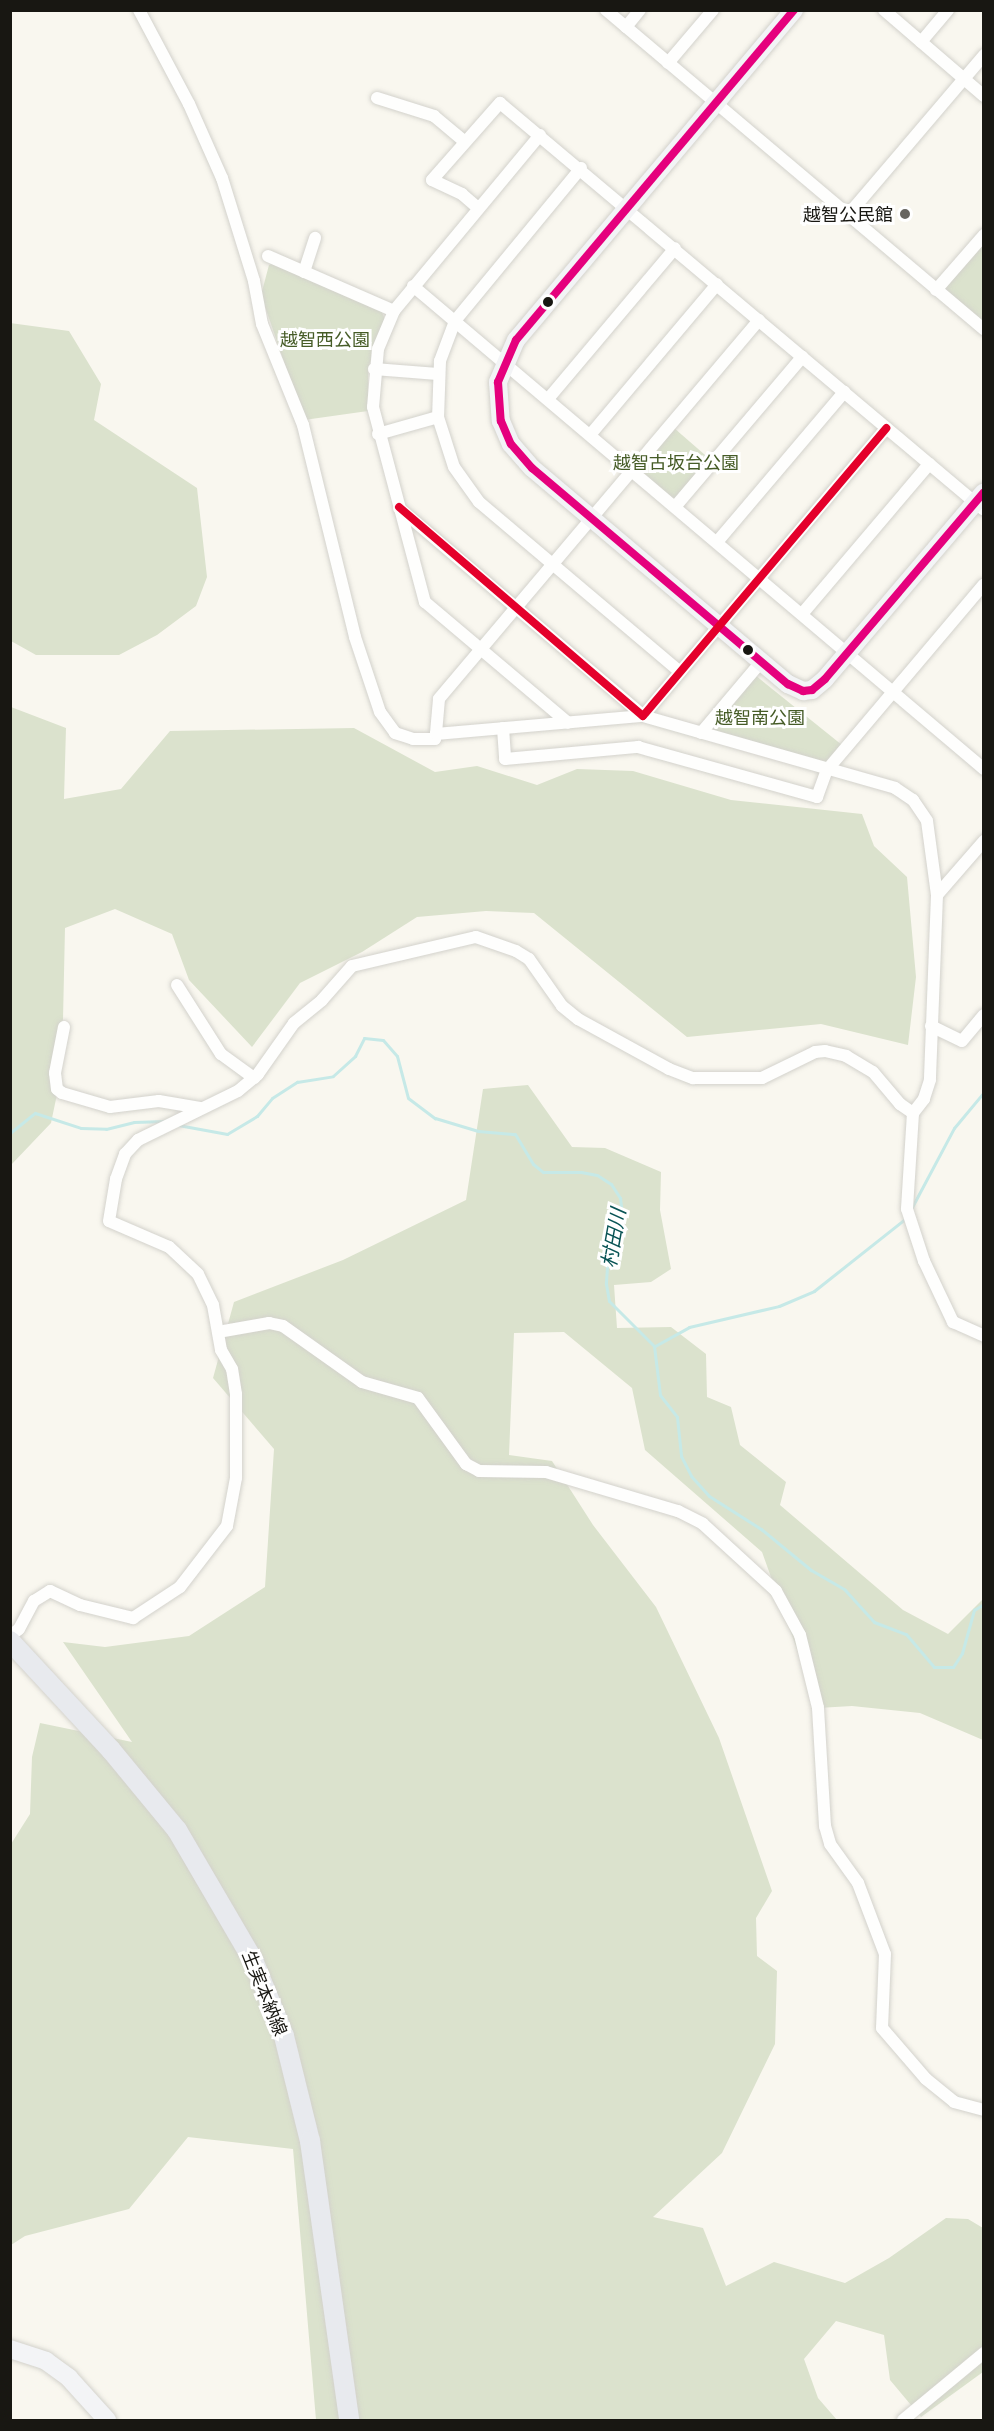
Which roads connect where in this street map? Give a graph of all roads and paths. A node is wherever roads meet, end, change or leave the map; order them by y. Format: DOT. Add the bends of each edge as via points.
graph roads {
  1 [pos="138,10"];
  2 [pos="606,10"];
  3 [pos="640,10"];
  4 [pos="713,10"];
  5 [pos="794,10"];
  6 [pos="884,10"];
  7 [pos="948,10"];
  8 [pos="626,27"];
  9 [pos="921,42"];
  10 [pos="984,55"];
  11 [pos="668,63"];
  12 [pos="964,79"];
  13 [pos="984,96"];
  14 [pos="377,98"];
  15 [pos="715,103"];
  16 [pos="540,135"];
  17 [pos="465,142"];
  18 [pos="581,168"];
  19 [pos="628,207"];
  20 [pos="478,208"];
  21 [pos="848,215"];
  22 [pos="984,234"];
  23 [pos="315,238"];
  24 [pos="675,248"];
  25 [pos="268,256"];
  26 [pos="304,272"];
  27 [pos="717,284"];
  28 [pos="413,286"];
  29 [pos="936,290"];
  30 [pos="394,311"];
  31 [pos="759,320"];
  32 [pos="455,321"];
  33 [pos="984,330"];
  34 [pos="802,357"];
  35 [pos="504,362"];
  36 [pos="374,369"];
  37 [pos="438,374"];
  38 [pos="844,392"];
  39 [pos="548,399"];
  40 [pos="438,417"];
  41 [pos="886,428"];
  42 [pos="378,434"];
  43 [pos="590,435"];
  44 [pos="929,464"];
  45 [pos="632,471"];
  46 [pos="981,501"];
  47 [pos="399,507"];
  48 [pos="675,507"];
  49 [pos="592,518"];
  50 [pos="717,542"];
  51 [pos="552,565"];
  52 [pos="759,578"];
  53 [pos="984,584"];
  54 [pos="516,607"];
  55 [pos="802,614"];
  56 [pos="718,625"];
  57 [pos="480,650"];
  58 [pos="848,653"];
  59 [pos="761,662"];
  60 [pos="680,672"];
  61 [pos="893,691"];
  62 [pos="643,716"];
  63 [pos="567,723"];
  64 [pos="503,728"];
  65 [pos="701,733"];
  66 [pos="436,734"];
  67 [pos="984,769"];
  68 [pos="826,770"];
  69 [pos="984,841"];
  70 [pos="937,895"];
  71 [pos="177,986"];
  72 [pos="984,1015"];
  73 [pos="931,1026"];
  74 [pos="64,1027"];
  75 [pos="254,1078"];
  76 [pos="198,1110"];
  77 [pos="913,1113"];
  78 [pos="218,1332"];
  79 [pos="984,1336"];
  80 [pos="10,1636"];
  81 [pos="10,1641"];
  82 [pos="984,2110"];
  83 [pos="10,2349"];
  84 [pos="984,2353"];
  85 [pos="107,2421"];
  86 [pos="349,2421"];
  87 [pos="903,2421"];
  1 -- 66 [label="street" via="189,104 222,178 254,281 262,324 303,425 355,637 380,712 394,733 413,739 435,739"];
  2 -- 8 [label="street"];
  3 -- 8 [label="street"];
  4 -- 11 [label="street"];
  5 -- 15 [label="street"];
  6 -- 9 [label="street"];
  7 -- 9 [label="street"];
  8 -- 11 [label="street"];
  9 -- 12 [label="street"];
  10 -- 12 [label="street"];
  11 -- 15 [label="street"];
  12 -- 13 [label="street"];
  12 -- 21 [label="street"];
  14 -- 17 [label="street" via="434,116"];
  15 -- 19 [label="street"];
  15 -- 21 [label="street"];
  16 -- 17 [label="street" via="500,103"];
  16 -- 18 [label="street"];
  16 -- 20 [label="street"];
  17 -- 20 [label="street" via="432,180"];
  18 -- 19 [label="street"];
  18 -- 32 [label="street"];
  19 -- 24 [label="street"];
  19 -- 35 [label="street" via="516,340"];
  20 -- 28 [label="street"];
  21 -- 29 [label="street"];
  22 -- 29 [label="street"];
  23 -- 26 [label="street"];
  24 -- 27 [label="street"];
  24 -- 39 [label="street"];
  25 -- 26 [label="street"];
  26 -- 30 [label="street"];
  27 -- 31 [label="street"];
  27 -- 43 [label="street"];
  28 -- 30 [label="street"];
  28 -- 32 [label="street"];
  29 -- 33 [label="street"];
  30 -- 36 [label="street"];
  31 -- 34 [label="street"];
  31 -- 45 [label="street"];
  32 -- 35 [label="street"];
  32 -- 37 [label="street"];
  34 -- 38 [label="street"];
  34 -- 48 [label="street"];
  35 -- 39 [label="street"];
  35 -- 49 [label="street" via="497,402 511,444 532,468"];
  36 -- 37 [label="street"];
  36 -- 42 [label="street"];
  37 -- 40 [label="street"];
  38 -- 41 [label="street"];
  38 -- 50 [label="street"];
  39 -- 43 [label="street"];
  40 -- 42 [label="street"];
  40 -- 51 [label="street" via="447,451 468,488"];
  41 -- 44 [label="street"];
  41 -- 52 [label="street"];
  42 -- 47 [label="street"];
  43 -- 45 [label="street"];
  44 -- 46 [label="street"];
  44 -- 55 [label="street"];
  45 -- 48 [label="street"];
  45 -- 49 [label="street"];
  46 -- 58 [label="street"];
  47 -- 54 [label="street"];
  47 -- 57 [label="street" via="425,602"];
  48 -- 50 [label="street"];
  49 -- 51 [label="street"];
  49 -- 56 [label="street"];
  50 -- 52 [label="street"];
  51 -- 54 [label="street"];
  51 -- 60 [label="street"];
  52 -- 55 [label="street"];
  52 -- 56 [label="street"];
  53 -- 61 [label="street"];
  54 -- 57 [label="street"];
  54 -- 62 [label="street"];
  55 -- 58 [label="street"];
  56 -- 59 [label="street"];
  56 -- 60 [label="street"];
  57 -- 63 [label="street"];
  57 -- 66 [label="street" via="439,699"];
  58 -- 59 [label="street" via="819,685 803,691"];
  58 -- 61 [label="street"];
  59 -- 65 [label="street"];
  60 -- 62 [label="street"];
  61 -- 67 [label="street"];
  61 -- 68 [label="street"];
  62 -- 63 [label="street"];
  62 -- 65 [label="street"];
  63 -- 64 [label="street"];
  64 -- 66 [label="street"];
  64 -- 68 [label="street" via="505,759 638,747 817,797"];
  65 -- 68 [label="street"];
  68 -- 70 [label="street" via="895,788 913,800 927,821"];
  69 -- 70 [label="street"];
  70 -- 73 [label="street"];
  71 -- 75 [label="street" via="221,1054"];
  72 -- 73 [label="street" via="962,1041"];
  73 -- 77 [label="street" via="930,1080 924,1099"];
  74 -- 76 [label="street" via="55,1073 57,1089 62,1093 110,1107 159,1101"];
  75 -- 76 [label="street" via="238,1091"];
  75 -- 77 [label="street" via="294,1023 322,1000 352,966 476,938 529,959 570,1013 603,1036 669,1069 693,1078 762,1078 815,1052 825,1052 846,1056 873,1072 900,1104"];
  76 -- 78 [label="street" via="138,1140 125,1154 109,1221 169,1247 198,1274 213,1305"];
  77 -- 79 [label="street" via="908,1215 953,1322"];
  78 -- 80 [label="street" via="221,1350 231,1369 236,1422 233,1504 219,1541 180,1587 133,1618 80,1605 50,1591 34,1601 19,1629"];
  78 -- 82 [label="street" via="269,1323 283,1326 362,1382 418,1398 466,1464 478,1471 546,1472 678,1511 702,1524 776,1590 800,1635 818,1708 825,1826 830,1844 858,1883 885,1954 882,2028 926,2079 954,2102"];
  81 -- 86 [label="main road, 生実本納線" via="177,1830 231,1917 270,2001 298,2087 310,2141"];
  83 -- 85 [label="street" via="46,2361 69,2378"];
  84 -- 87 [label="street"];
}
